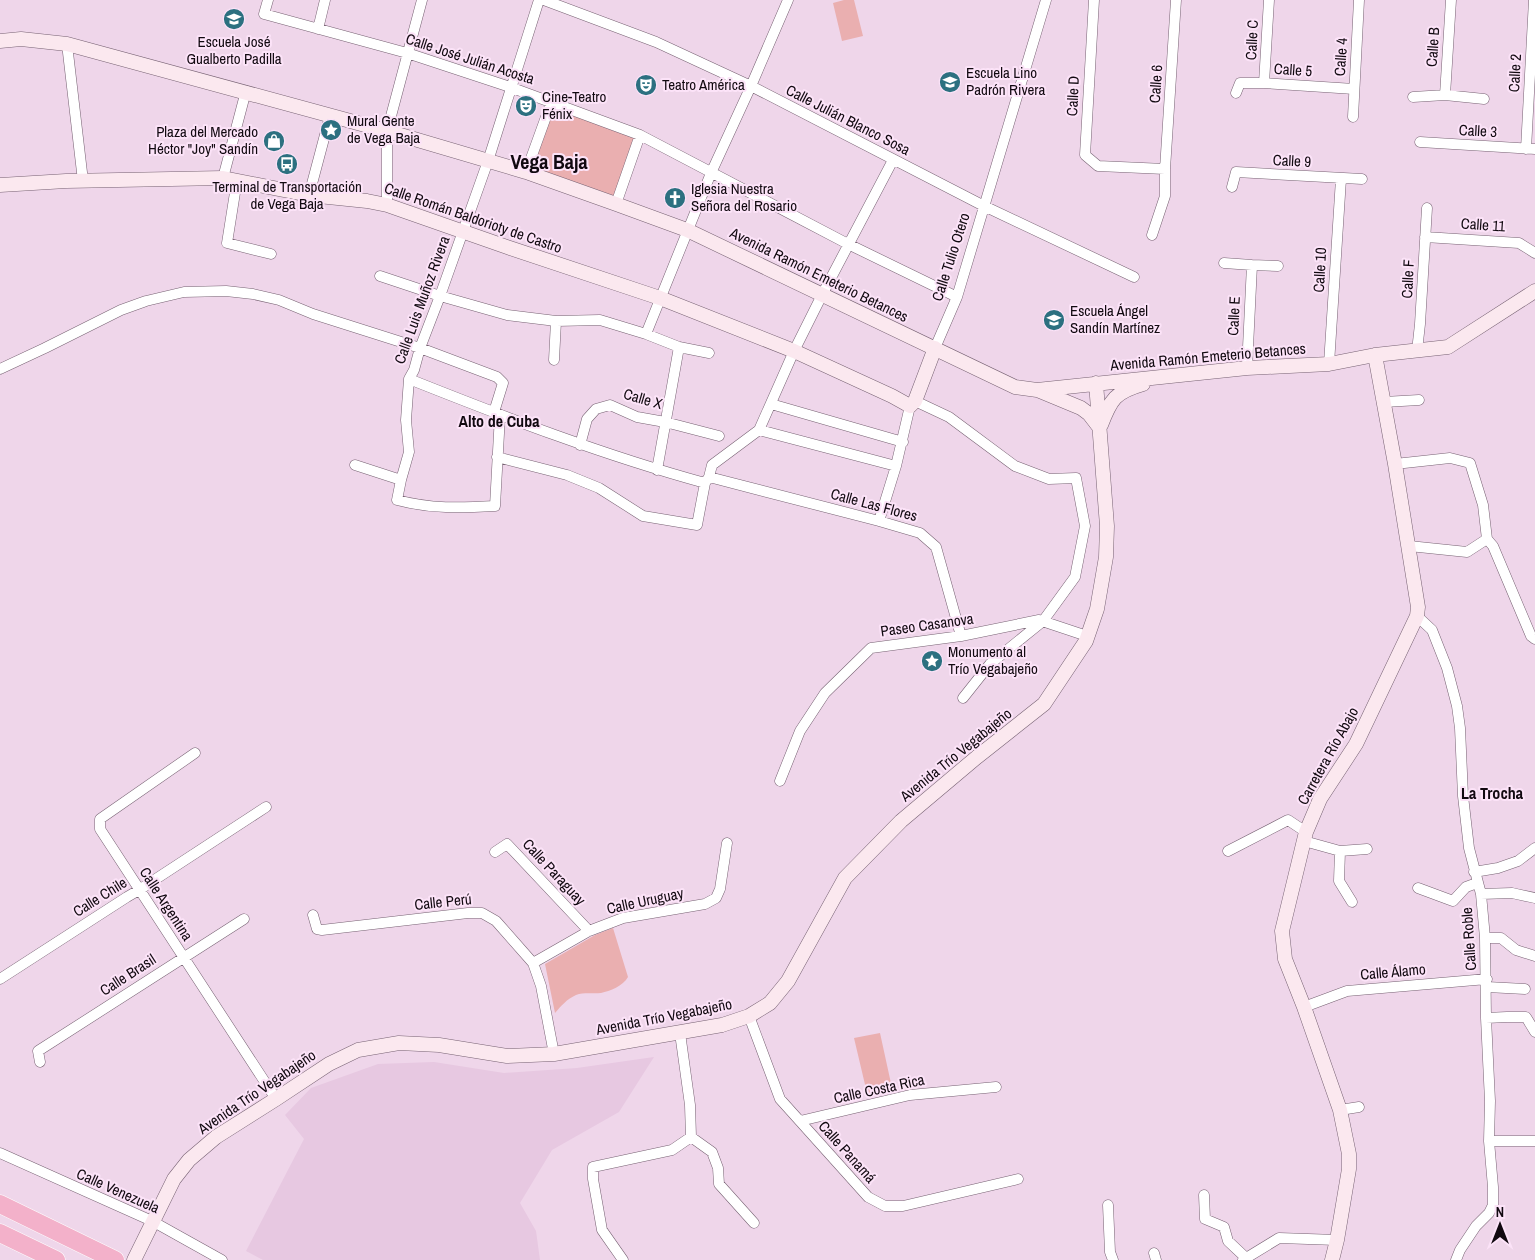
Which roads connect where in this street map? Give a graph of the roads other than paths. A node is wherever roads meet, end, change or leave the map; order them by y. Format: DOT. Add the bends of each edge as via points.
graph roads {
  1 [pos="268,0"];
  2 [pos="325,0"];
  3 [pos="422,0"];
  4 [pos="539,0"];
  5 [pos="544,0"];
  6 [pos="788,0"];
  7 [pos="1046,0"];
  8 [pos="1094,0"];
  9 [pos="1176,0"];
  10 [pos="1269,0"];
  11 [pos="1360,0"];
  12 [pos="1451,0"];
  13 [pos="1534,0"];
  14 [pos="318,29"];
  15 [pos="0,41"];
  16 [pos="67,44"];
  17 [pos="407,53"];
  18 [pos="1264,83"];
  19 [pos="751,86"];
  20 [pos="512,88"];
  21 [pos="1354,89"];
  22 [pos="246,91"];
  23 [pos="1236,93"];
  24 [pos="1445,95"];
  25 [pos="1413,97"];
  26 [pos="1484,99"];
  27 [pos="551,103"];
  28 [pos="330,116"];
  29 [pos="1353,117"];
  30 [pos="387,131"];
  31 [pos="640,135"];
  32 [pos="1420,142"];
  33 [pos="1530,149"];
  34 [pos="488,160"];
  35 [pos="893,160"];
  36 [pos="1165,169"];
  37 [pos="526,172"];
  38 [pos="712,173"];
  39 [pos="230,179"];
  40 [pos="1341,179"];
  41 [pos="1362,179"];
  42 [pos="83,181"];
  43 [pos="0,185"];
  44 [pos="1232,187"];
  45 [pos="309,194"];
  46 [pos="616,204"];
  47 [pos="387,205"];
  48 [pos="984,206"];
  49 [pos="1427,208"];
  50 [pos="688,230"];
  51 [pos="463,231"];
  52 [pos="1152,235"];
  53 [pos="1425,236"];
  54 [pos="848,244"];
  55 [pos="1535,253"];
  56 [pos="271,254"];
  57 [pos="1224,263"];
  58 [pos="1252,265"];
  59 [pos="1278,266"];
  60 [pos="380,276"];
  61 [pos="1134,277"];
  62 [pos="1535,291"];
  63 [pos="822,295"];
  64 [pos="440,296"];
  65 [pos="957,297"];
  66 [pos="660,298"];
  67 [pos="556,321"];
  68 [pos="646,334"];
  69 [pos="420,348"];
  70 [pos="679,348"];
  71 [pos="935,348"];
  72 [pos="794,351"];
  73 [pos="1417,351"];
  74 [pos="709,353"];
  75 [pos="1375,355"];
  76 [pos="554,360"];
  77 [pos="1329,364"];
  78 [pos="1247,368"];
  79 [pos="0,369"];
  80 [pos="1177,375"];
  81 [pos="409,378"];
  82 [pos="1096,383"];
  83 [pos="1037,390"];
  84 [pos="1419,400"];
  85 [pos="1384,402"];
  86 [pos="771,404"];
  87 [pos="912,404"];
  88 [pos="497,414"];
  89 [pos="665,422"];
  90 [pos="1099,428"];
  91 [pos="759,430"];
  92 [pos="719,436"];
  93 [pos="903,442"];
  94 [pos="580,445"];
  95 [pos="497,457"];
  96 [pos="1395,464"];
  97 [pos="355,465"];
  98 [pos="896,466"];
  99 [pos="656,470"];
  100 [pos="400,480"];
  101 [pos="707,480"];
  102 [pos="880,521"];
  103 [pos="1487,539"];
  104 [pos="1409,546"];
  105 [pos="1417,616"];
  106 [pos="1043,621"];
  107 [pos="961,636"];
  108 [pos="1087,636"];
  109 [pos="1535,639"];
  110 [pos="963,698"];
  111 [pos="195,753"];
  112 [pos="780,781"];
  113 [pos="266,807"];
  114 [pos="1305,836"];
  115 [pos="727,843"];
  116 [pos="1535,848"];
  117 [pos="1368,849"];
  118 [pos="1228,851"];
  119 [pos="1340,851"];
  120 [pos="495,852"];
  121 [pos="1474,872"];
  122 [pos="1477,883"];
  123 [pos="1418,888"];
  124 [pos="139,890"];
  125 [pos="1481,894"];
  126 [pos="1535,898"];
  127 [pos="1352,902"];
  128 [pos="312,916"];
  129 [pos="244,919"];
  130 [pos="589,931"];
  131 [pos="1485,938"];
  132 [pos="1535,956"];
  133 [pos="183,958"];
  134 [pos="533,963"];
  135 [pos="0,979"];
  136 [pos="1487,983"];
  137 [pos="1525,989"];
  138 [pos="1304,1007"];
  139 [pos="749,1016"];
  140 [pos="1486,1018"];
  141 [pos="1535,1032"];
  142 [pos="680,1033"];
  143 [pos="554,1054"];
  144 [pos="40,1062"];
  145 [pos="996,1087"];
  146 [pos="276,1099"];
  147 [pos="1359,1108"];
  148 [pos="1340,1110"];
  149 [pos="800,1121"];
  150 [pos="691,1137"];
  151 [pos="1489,1141"];
  152 [pos="1535,1141"];
  153 [pos="0,1154"];
  154 [pos="1018,1180"];
  155 [pos="1204,1195"];
  156 [pos="0,1204"];
  157 [pos="1108,1205"];
  158 [pos="152,1222"];
  159 [pos="754,1223"];
  160 [pos="0,1233"];
  161 [pos="1337,1240"];
  162 [pos="109,1257"];
  163 [pos="1245,1259"];
  164 [pos="56,1260"];
  165 [pos="134,1260"];
  166 [pos="222,1260"];
  167 [pos="623,1260"];
  168 [pos="1113,1260"];
  169 [pos="1332,1260"];
  170 [pos="1456,1260"];
  1 -- 14 [label="street, Calle José Julián Acosta" via="264,14"];
  2 -- 14 [label="street"];
  3 -- 17 [label="street"];
  4 -- 20 [label="street, Calle Luis Muñoz Rivera"];
  5 -- 19 [label="street, Calle Julián Blanco Sosa" via="656,42"];
  6 -- 19 [label="street"];
  7 -- 48 [label="street, Calle Tulio Otero"];
  8 -- 36 [label="street, Calle D" via="1085,155 1098,166"];
  9 -- 36 [label="street, Calle 6"];
  10 -- 18 [label="street, Calle C"];
  11 -- 21 [label="street, Calle 4"];
  12 -- 24 [label="street, Calle B"];
  13 -- 33 [label="street, Calle 2"];
  14 -- 17 [label="street, Calle José Julián Acosta"];
  15 -- 16 [label="street, Avenida Ramón Emeterio Betances" via="22,39"];
  16 -- 22 [label="street, Avenida Ramón Emeterio Betances"];
  16 -- 42 [label="street"];
  17 -- 20 [label="street, Calle José Julián Acosta"];
  17 -- 30 [label="street"];
  18 -- 21 [label="street, Calle 5"];
  18 -- 23 [label="street, Calle 5" via="1240,83"];
  19 -- 35 [label="street, Calle Julián Blanco Sosa"];
  19 -- 38 [label="street"];
  20 -- 27 [label="street, Calle José Julián Acosta"];
  20 -- 34 [label="street, Calle Luis Muñoz Rivera"];
  21 -- 29 [label="street, Calle 4"];
  22 -- 28 [label="street, Avenida Ramón Emeterio Betances"];
  22 -- 39 [label="street"];
  24 -- 25 [label="street"];
  24 -- 26 [label="street"];
  27 -- 31 [label="street, Calle José Julián Acosta"];
  27 -- 37 [label="street"];
  28 -- 30 [label="street, Avenida Ramón Emeterio Betances"];
  28 -- 45 [label="street"];
  30 -- 34 [label="street, Avenida Ramón Emeterio Betances"];
  30 -- 47 [label="street"];
  31 -- 38 [label="street, Calle José Julián Acosta"];
  31 -- 46 [label="street"];
  32 -- 33 [label="street, Calle 3"];
  34 -- 37 [label="street, Avenida Ramón Emeterio Betances"];
  34 -- 51 [label="street, Calle Luis Muñoz Rivera"];
  35 -- 48 [label="street, Calle Julián Blanco Sosa"];
  35 -- 54 [label="street"];
  36 -- 52 [label="street, Calle 6" via="1165,196"];
  37 -- 46 [label="street, Avenida Ramón Emeterio Betances"];
  38 -- 50 [label="street"];
  38 -- 54 [label="street, Calle José Julián Acosta"];
  39 -- 42 [label="street, Calle Román Baldorioty de Castro"];
  39 -- 45 [label="street, Calle Román Baldorioty de Castro"];
  39 -- 56 [label="street" via="227,243"];
  40 -- 41 [label="street, Calle 9"];
  40 -- 44 [label="street, Calle 9" via="1236,172"];
  40 -- 77 [label="street, Calle 10"];
  42 -- 43 [label="street, Calle Román Baldorioty de Castro"];
  45 -- 47 [label="street, Calle Román Baldorioty de Castro"];
  46 -- 50 [label="street, Avenida Ramón Emeterio Betances"];
  47 -- 51 [label="street, Calle Román Baldorioty de Castro"];
  48 -- 61 [label="street, Calle Julián Blanco Sosa"];
  48 -- 65 [label="street, Calle Tulio Otero"];
  49 -- 53 [label="street, Calle F"];
  50 -- 63 [label="street, Avenida Ramón Emeterio Betances"];
  50 -- 66 [label="street"];
  51 -- 64 [label="street, Calle Luis Muñoz Rivera"];
  51 -- 66 [label="street, Calle Román Baldorioty de Castro"];
  53 -- 55 [label="street, Calle 11" via="1519,243"];
  53 -- 73 [label="street, Calle F"];
  54 -- 63 [label="street"];
  54 -- 65 [label="street, Calle José Julián Acosta"];
  57 -- 58 [label="street"];
  58 -- 59 [label="street"];
  58 -- 78 [label="street, Calle E"];
  60 -- 64 [label="street"];
  62 -- 73 [label="street, Avenida Ramón Emeterio Betances" via="1448,347"];
  63 -- 71 [label="street, Avenida Ramón Emeterio Betances"];
  63 -- 72 [label="street"];
  64 -- 67 [label="street" via="507,315"];
  64 -- 69 [label="street, Calle Luis Muñoz Rivera"];
  65 -- 71 [label="street, Calle Tulio Otero"];
  66 -- 68 [label="street"];
  66 -- 72 [label="street, Calle Román Baldorioty de Castro"];
  67 -- 68 [label="street" via="600,320"];
  67 -- 76 [label="street"];
  68 -- 70 [label="street"];
  69 -- 79 [label="street" via="279,300 253,294 202,291 184,292 121,310"];
  69 -- 81 [label="street, Calle Luis Muñoz Rivera"];
  69 -- 88 [label="street" via="497,377 503,383"];
  70 -- 74 [label="street"];
  70 -- 89 [label="street"];
  71 -- 83 [label="street, Avenida Ramón Emeterio Betances" via="1015,387"];
  71 -- 87 [label="street, Calle Tulio Otero"];
  72 -- 86 [label="street"];
  72 -- 87 [label="street, Calle Román Baldorioty de Castro"];
  73 -- 75 [label="street, Avenida Ramón Emeterio Betances"];
  75 -- 77 [label="street, Avenida Ramón Emeterio Betances"];
  75 -- 85 [label="street, Carretera Río Abajo"];
  77 -- 78 [label="street, Avenida Ramón Emeterio Betances"];
  78 -- 80 [label="street, Avenida Ramón Emeterio Betances"];
  80 -- 82 [label="street, Avenida Ramón Emeterio Betances"];
  80 -- 90 [label="street" via="1128,388 1114,397"];
  81 -- 88 [label="street, Calle Las Flores"];
  81 -- 100 [label="street, Calle Luis Muñoz Rivera" via="406,420 409,452"];
  82 -- 83 [label="street, Avenida Ramón Emeterio Betances"];
  82 -- 90 [label="street, Avenida Trío Vegabajeño"];
  83 -- 90 [label="street" via="1081,408"];
  84 -- 85 [label="street"];
  85 -- 96 [label="street, Carretera Río Abajo"];
  86 -- 91 [label="street"];
  86 -- 93 [label="street"];
  87 -- 93 [label="street, Calle Tulio Otero"];
  87 -- 106 [label="street" via="949,418 1015,466 1049,479 1076,478 1085,526 1075,577"];
  88 -- 94 [label="street, Calle Las Flores"];
  88 -- 95 [label="street"];
  89 -- 92 [label="street, Calle X"];
  89 -- 94 [label="street, Calle X" via="637,417 610,405 596,410 587,419"];
  89 -- 99 [label="street"];
  90 -- 108 [label="street, Avenida Trío Vegabajeño" via="1107,526 1106,558 1097,609"];
  91 -- 98 [label="street"];
  91 -- 101 [label="street" via="712,465"];
  93 -- 98 [label="street, Calle Tulio Otero"];
  94 -- 99 [label="street, Calle Las Flores"];
  95 -- 100 [label="street, Calle Luis Muñoz Rivera" via="495,506 431,507 397,500"];
  95 -- 101 [label="street" via="567,475 599,488 643,516 698,525"];
  96 -- 103 [label="street" via="1450,458 1470,463 1483,505"];
  96 -- 104 [label="street, Carretera Río Abajo"];
  97 -- 100 [label="street"];
  98 -- 102 [label="street, Calle Tulio Otero"];
  99 -- 101 [label="street, Calle Las Flores"];
  101 -- 102 [label="street, Calle Las Flores"];
  102 -- 107 [label="street, Calle Las Flores" via="920,533 936,547"];
  103 -- 104 [label="street" via="1467,552"];
  103 -- 109 [label="street" via="1494,546"];
  104 -- 105 [label="street, Carretera Río Abajo"];
  105 -- 114 [label="street, Carretera Río Abajo" via="1356,744 1320,799"];
  105 -- 121 [label="street, Calle Roble" via="1432,630 1457,706 1463,796"];
  106 -- 107 [label="street, Paseo Casanova"];
  106 -- 108 [label="street, Paseo Casanova"];
  106 -- 110 [label="street" via="990,664"];
  107 -- 112 [label="street, Paseo Casanova" via="871,648 824,692 800,731"];
  108 -- 139 [label="street, Avenida Trío Vegabajeño" via="1044,704 901,821 845,878 788,981 770,1003"];
  111 -- 124 [label="street, Calle Argentina" via="100,819 100,829"];
  113 -- 124 [label="street, Calle Chile"];
  114 -- 118 [label="street" via="1288,820"];
  114 -- 119 [label="street"];
  114 -- 138 [label="street, Carretera Río Abajo" via="1282,931 1285,960"];
  115 -- 130 [label="street, Calle Uruguay" via="716,898 705,904 623,918"];
  116 -- 121 [label="street" via="1518,861"];
  117 -- 119 [label="street"];
  119 -- 127 [label="street" via="1339,881"];
  120 -- 130 [label="street, Calle Paraguay" via="507,844"];
  121 -- 122 [label="street, Calle Roble"];
  122 -- 123 [label="street" via="1466,887 1453,901"];
  122 -- 125 [label="street, Calle Roble"];
  124 -- 133 [label="street, Calle Argentina"];
  124 -- 135 [label="street, Calle Chile"];
  125 -- 126 [label="street" via="1512,893"];
  125 -- 131 [label="street, Calle Roble"];
  128 -- 134 [label="street, Calle Perú" via="317,929 322,930 482,913 496,921"];
  129 -- 133 [label="street, Calle Brasil"];
  130 -- 134 [label="street, Calle Uruguay"];
  131 -- 132 [label="street" via="1500,938 1516,950"];
  131 -- 136 [label="street, Calle Roble"];
  133 -- 144 [label="street, Calle Brasil" via="38,1051"];
  133 -- 146 [label="street, Calle Argentina"];
  134 -- 143 [label="street, Calle Perú" via="541,986"];
  136 -- 137 [label="street, Calle Álamo"];
  136 -- 138 [label="street, Calle Álamo" via="1347,991"];
  136 -- 140 [label="street, Calle Roble"];
  138 -- 148 [label="street, Carretera Río Abajo"];
  139 -- 142 [label="street, Avenida Trío Vegabajeño"];
  139 -- 149 [label="street, Calle Panamá" via="780,1099"];
  140 -- 141 [label="street" via="1526,1017"];
  140 -- 151 [label="street, Calle Roble"];
  142 -- 143 [label="street, Avenida Trío Vegabajeño"];
  142 -- 150 [label="street"];
  143 -- 146 [label="street, Avenida Trío Vegabajeño" via="507,1056 439,1045 399,1043 358,1050 329,1064"];
  145 -- 149 [label="street, Calle Costa Rica" via="910,1095"];
  146 -- 158 [label="street, Avenida Trío Vegabajeño" via="216,1137 189,1160 174,1179"];
  147 -- 148 [label="street"];
  148 -- 161 [label="street, Carretera Río Abajo" via="1350,1154"];
  149 -- 154 [label="street, Calle Panamá" via="868,1197 885,1206 903,1206"];
  150 -- 159 [label="street" via="712,1152 720,1184"];
  150 -- 167 [label="street" via="672,1150 593,1167 602,1230"];
  151 -- 152 [label="street"];
  151 -- 170 [label="street, Calle Roble" via="1493,1205"];
  153 -- 158 [label="street, Calle Venezuela"];
  155 -- 163 [label="street" via="1206,1219 1224,1226 1228,1241"];
  156 -- 162 [label="highway"];
  157 -- 168 [label="street"];
  158 -- 165 [label="street, Avenida Trío Vegabajeño"];
  158 -- 166 [label="street, Calle Venezuela"];
  160 -- 164 [label="highway"];
  161 -- 163 [label="street" via="1279,1238"];
  161 -- 169 [label="street, Carretera Río Abajo"];
}
